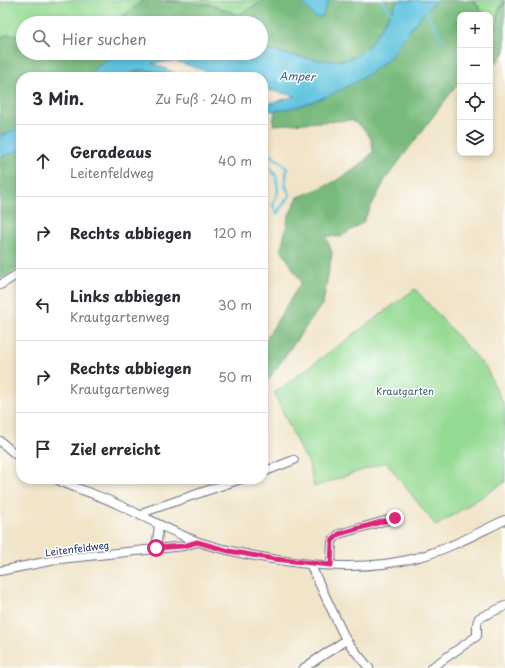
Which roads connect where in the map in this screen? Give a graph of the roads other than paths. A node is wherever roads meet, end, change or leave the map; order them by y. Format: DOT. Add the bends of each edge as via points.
graph roads {
  1 [pos="16,275"];
  2 [pos="0,285"];
  3 [pos="0,442"];
  4 [pos="16,455"];
  5 [pos="294,460"];
  6 [pos="268,470"];
  7 [pos="68,484"];
  8 [pos="226,484"];
  9 [pos="141,516"];
  10 [pos="395,518"];
  11 [pos="505,520"];
  12 [pos="159,526"];
  13 [pos="197,542"];
  14 [pos="156,548"];
  15 [pos="310,564"];
  16 [pos="331,565"];
  17 [pos="0,571"];
  18 [pos="505,606"];
  19 [pos="346,640"];
  20 [pos="304,668"];
  21 [pos="369,668"];
  22 [pos="431,668"];
  1 -- 2 [label="street"];
  3 -- 4 [label="street"];
  5 -- 6 [label="street"];
  7 -- 9 [label="street"];
  8 -- 9 [label="street" via="147,511"];
  9 -- 12 [label="street"];
  10 -- 16 [label="street" via="339,534 332,541"];
  11 -- 16 [label="street" via="458,543 420,557 384,564"];
  12 -- 13 [label="street"];
  12 -- 14 [label="street"];
  13 -- 14 [label="street, Leitenfeldweg" via="184,546"];
  13 -- 15 [label="street" via="229,551"];
  14 -- 17 [label="street, Leitenfeldweg" via="60,559"];
  15 -- 16 [label="street"];
  15 -- 19 [label="street"];
  18 -- 22 [label="street" via="479,618 477,636"];
  19 -- 20 [label="street"];
  19 -- 21 [label="street"];
}
